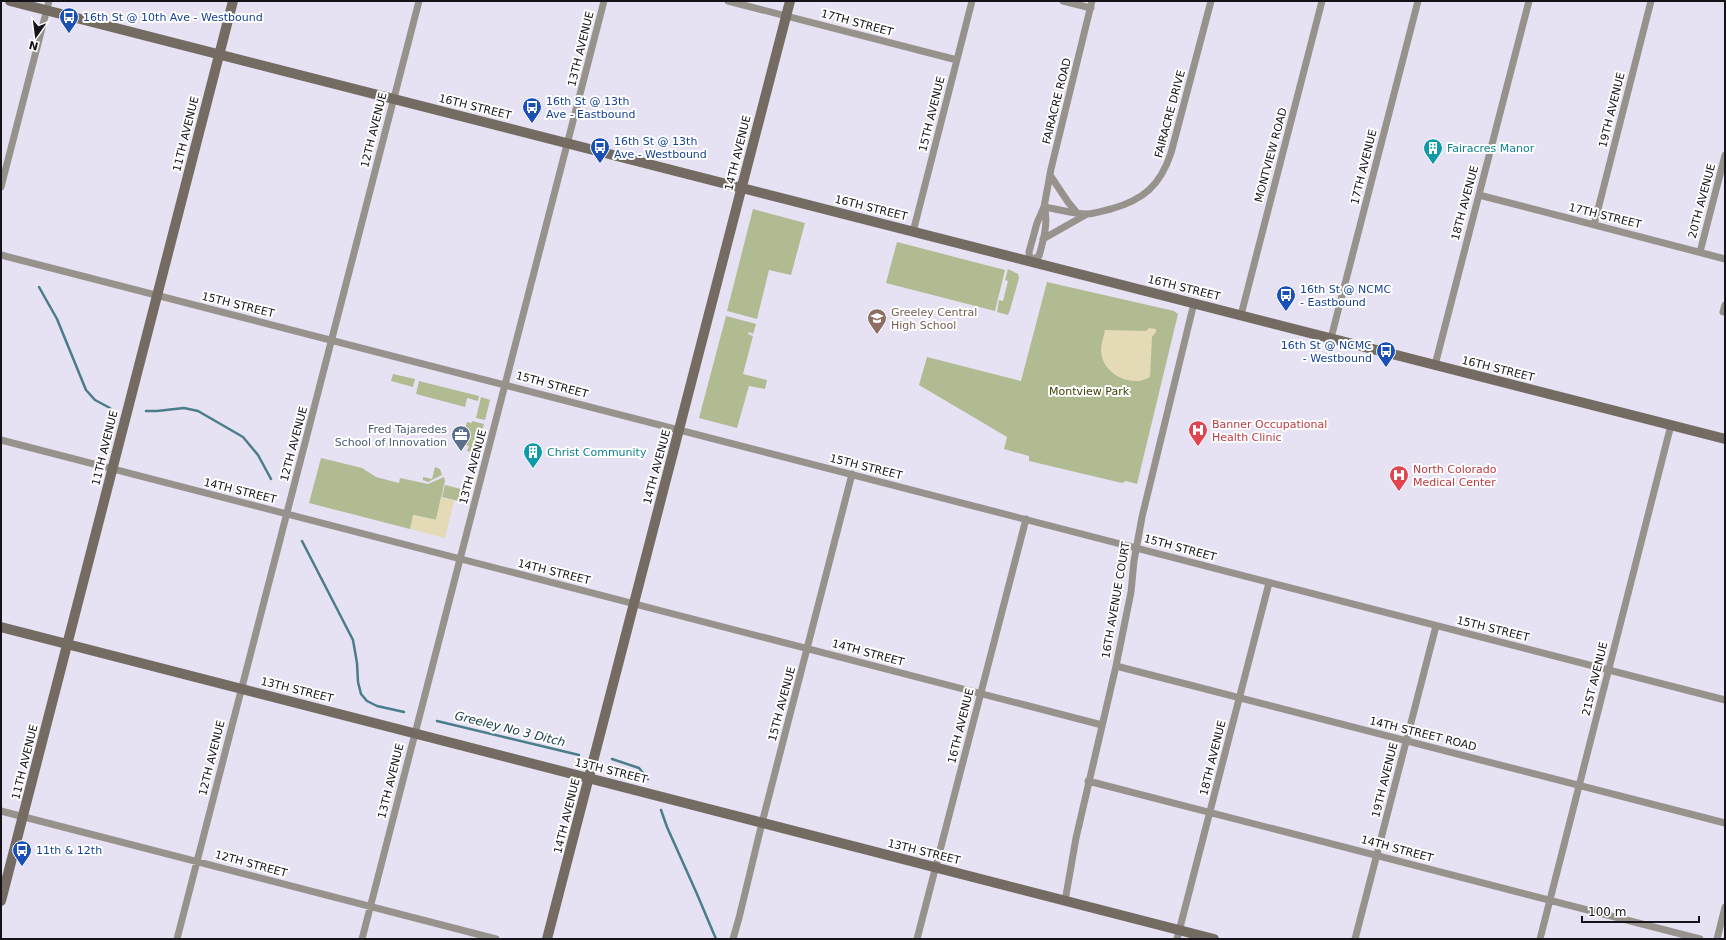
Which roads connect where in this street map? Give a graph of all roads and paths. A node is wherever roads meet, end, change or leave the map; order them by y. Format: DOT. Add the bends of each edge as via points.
graph roads {
  1 [pos="10,1"];
  2 [pos="233,1"];
  3 [pos="419,1"];
  4 [pos="604,1"];
  5 [pos="728,1"];
  6 [pos="790,1"];
  7 [pos="972,1"];
  8 [pos="1063,1"];
  9 [pos="1211,1"];
  10 [pos="1322,1"];
  11 [pos="1418,1"];
  12 [pos="1529,1"];
  13 [pos="1651,1"];
  14 [pos="1091,5"];
  15 [pos="48,6"];
  16 [pos="786,16"];
  17 [pos="218,54"];
  18 [pos="957,60"];
  19 [pos="394,99"];
  20 [pos="568,143"];
  21 [pos="1725,155"];
  22 [pos="1050,175"];
  23 [pos="1,187"];
  24 [pos="742,188"];
  25 [pos="1479,195"];
  26 [pos="1044,207"];
  27 [pos="1077,213"];
  28 [pos="1087,214"];
  29 [pos="1594,225"];
  30 [pos="913,232"];
  31 [pos="1043,239"];
  32 [pos="1700,252"];
  33 [pos="1,255"];
  34 [pos="1725,258"];
  35 [pos="1030,261"];
  36 [pos="158,295"];
  37 [pos="1194,303"];
  38 [pos="1240,315"];
  39 [pos="1331,338"];
  40 [pos="332,340"];
  41 [pos="1435,365"];
  42 [pos="506,384"];
  43 [pos="1671,425"];
  44 [pos="679,430"];
  45 [pos="1725,439"];
  46 [pos="1,440"];
  47 [pos="112,469"];
  48 [pos="852,474"];
  49 [pos="287,514"];
  50 [pos="1026,519"];
  51 [pos="1136,547"];
  52 [pos="460,560"];
  53 [pos="1269,583"];
  54 [pos="634,604"];
  55 [pos="1,626"];
  56 [pos="1436,626"];
  57 [pos="68,644"];
  58 [pos="808,648"];
  59 [pos="1116,666"];
  60 [pos="1609,670"];
  61 [pos="242,688"];
  62 [pos="981,693"];
  63 [pos="1240,698"];
  64 [pos="1725,700"];
  65 [pos="1102,725"];
  66 [pos="415,733"];
  67 [pos="1406,741"];
  68 [pos="589,778"];
  69 [pos="1088,781"];
  70 [pos="1579,786"];
  71 [pos="1,811"];
  72 [pos="1210,812"];
  73 [pos="23,816"];
  74 [pos="762,823"];
  75 [pos="1725,823"];
  76 [pos="1376,855"];
  77 [pos="197,862"];
  78 [pos="936,867"];
  79 [pos="1,901"];
  80 [pos="1065,901"];
  81 [pos="1550,901"];
  82 [pos="370,907"];
  83 [pos="1725,907"];
  84 [pos="1178,935"];
  85 [pos="176,939"];
  86 [pos="362,939"];
  87 [pos="496,939"];
  88 [pos="548,939"];
  89 [pos="733,939"];
  90 [pos="917,939"];
  91 [pos="1214,939"];
  92 [pos="1355,939"];
  93 [pos="1540,939"];
  94 [pos="1700,939"];
  95 [pos="1717,939"];
  1 -- 15 [label="main road, 16TH STREET"];
  2 -- 17 [label="main road, 11TH AVENUE"];
  3 -- 19 [label="street, 12TH AVENUE"];
  4 -- 20 [label="street, 13TH AVENUE"];
  5 -- 16 [label="street, 17TH STREET"];
  6 -- 16 [label="main road, 14TH AVENUE"];
  7 -- 18 [label="street, 15TH AVENUE"];
  8 -- 14 [label="street"];
  9 -- 28 [label="street, FAIRACRE DRIVE" via="1166,168 1149,191 1139,198 1127,204"];
  10 -- 38 [label="street, MONTVIEW ROAD"];
  11 -- 39 [label="street, 17TH AVENUE"];
  12 -- 25 [label="street, 18TH AVENUE"];
  13 -- 29 [label="street, 19TH AVENUE"];
  14 -- 22 [label="street, FAIRACRE ROAD"];
  15 -- 17 [label="main road, 16TH STREET"];
  15 -- 23 [label="street"];
  16 -- 18 [label="street, 17TH STREET"];
  16 -- 24 [label="main road, 14TH AVENUE"];
  17 -- 19 [label="main road, 16TH STREET"];
  17 -- 36 [label="main road, 11TH AVENUE"];
  18 -- 30 [label="street, 15TH AVENUE"];
  19 -- 20 [label="main road, 16TH STREET"];
  19 -- 40 [label="street, 12TH AVENUE"];
  20 -- 24 [label="main road, 16TH STREET"];
  20 -- 42 [label="street, 13TH AVENUE"];
  21 -- 32 [label="street, 20TH AVENUE"];
  22 -- 26 [label="street, FAIRACRE ROAD"];
  22 -- 27 [label="street"];
  24 -- 30 [label="main road, 16TH STREET"];
  24 -- 44 [label="main road, 14TH AVENUE"];
  25 -- 29 [label="street, 17TH STREET"];
  25 -- 41 [label="street, 18TH AVENUE"];
  26 -- 27 [label="street, FAIRACRE DRIVE"];
  26 -- 31 [label="street, FAIRACRE ROAD" via="1046,213"];
  26 -- 35 [label="street, FAIRACRE ROAD" via="1029,252"];
  27 -- 28 [label="street, FAIRACRE DRIVE"];
  28 -- 31 [label="street"];
  29 -- 32 [label="street, 17TH STREET"];
  30 -- 35 [label="main road, 16TH STREET"];
  31 -- 35 [label="street, FAIRACRE ROAD" via="1039,256"];
  32 -- 34 [label="street, 17TH STREET"];
  33 -- 36 [label="street, 15TH STREET"];
  35 -- 37 [label="main road, 16TH STREET"];
  36 -- 40 [label="street, 15TH STREET"];
  36 -- 47 [label="main road, 11TH AVENUE"];
  37 -- 38 [label="main road, 16TH STREET"];
  37 -- 51 [label="street, 16TH AVENUE COURT"];
  38 -- 39 [label="main road, 16TH STREET"];
  39 -- 41 [label="main road, 16TH STREET"];
  40 -- 42 [label="street, 15TH STREET"];
  40 -- 49 [label="street, 12TH AVENUE"];
  41 -- 43 [label="main road, 16TH STREET"];
  42 -- 44 [label="street, 15TH STREET"];
  42 -- 52 [label="street, 13TH AVENUE"];
  43 -- 45 [label="main road, 16TH STREET"];
  43 -- 60 [label="street, 21ST AVENUE"];
  44 -- 48 [label="street, 15TH STREET"];
  44 -- 54 [label="main road, 14TH AVENUE"];
  46 -- 47 [label="street, 14TH STREET"];
  47 -- 49 [label="street, 14TH STREET"];
  47 -- 57 [label="main road, 11TH AVENUE"];
  48 -- 50 [label="street, 15TH STREET"];
  48 -- 58 [label="street, 15TH AVENUE"];
  49 -- 52 [label="street, 14TH STREET"];
  49 -- 61 [label="street, 12TH AVENUE"];
  50 -- 51 [label="street, 15TH STREET"];
  50 -- 62 [label="street, 16TH AVENUE"];
  51 -- 53 [label="street, 15TH STREET"];
  51 -- 59 [label="street, 16TH AVENUE COURT" via="1131,592"];
  52 -- 54 [label="street, 14TH STREET"];
  52 -- 66 [label="street, 13TH AVENUE"];
  53 -- 56 [label="street, 15TH STREET"];
  53 -- 63 [label="street, 18TH AVENUE"];
  54 -- 58 [label="street, 14TH STREET"];
  54 -- 68 [label="main road, 14TH AVENUE"];
  55 -- 57 [label="main road, 13TH STREET"];
  56 -- 60 [label="street, 15TH STREET"];
  56 -- 67 [label="street, 19TH AVENUE"];
  57 -- 61 [label="main road, 13TH STREET"];
  57 -- 73 [label="main road, 11TH AVENUE"];
  58 -- 62 [label="street, 14TH STREET"];
  58 -- 74 [label="street, 15TH AVENUE"];
  59 -- 63 [label="street, 14TH STREET ROAD"];
  59 -- 65 [label="street, 16TH AVENUE COURT"];
  60 -- 64 [label="street, 15TH STREET"];
  60 -- 70 [label="street, 21ST AVENUE"];
  61 -- 66 [label="main road, 13TH STREET"];
  61 -- 77 [label="street, 12TH AVENUE"];
  62 -- 65 [label="street, 14TH STREET"];
  62 -- 78 [label="street, 16TH AVENUE"];
  63 -- 67 [label="street, 14TH STREET ROAD"];
  63 -- 72 [label="street, 18TH AVENUE"];
  65 -- 69 [label="street, 16TH AVENUE COURT"];
  66 -- 68 [label="main road, 13TH STREET"];
  66 -- 82 [label="street, 13TH AVENUE"];
  67 -- 70 [label="street, 14TH STREET ROAD"];
  67 -- 76 [label="street, 19TH AVENUE"];
  68 -- 74 [label="main road, 13TH STREET"];
  68 -- 88 [label="main road, 14TH AVENUE"];
  69 -- 72 [label="street, 14TH STREET"];
  69 -- 80 [label="street, 16TH AVENUE COURT" via="1072,853"];
  70 -- 75 [label="street, 14TH STREET ROAD"];
  70 -- 81 [label="street, 21ST AVENUE"];
  71 -- 73 [label="street, 12TH STREET"];
  72 -- 76 [label="street, 14TH STREET"];
  72 -- 84 [label="street, 18TH AVENUE"];
  73 -- 77 [label="street, 12TH STREET"];
  73 -- 79 [label="main road, 11TH AVENUE"];
  74 -- 78 [label="main road, 13TH STREET"];
  74 -- 89 [label="street, 15TH AVENUE"];
  76 -- 81 [label="street, 14TH STREET"];
  76 -- 92 [label="street, 19TH AVENUE"];
  77 -- 82 [label="street, 12TH STREET"];
  77 -- 85 [label="street, 12TH AVENUE"];
  78 -- 80 [label="main road, 13TH STREET"];
  78 -- 90 [label="street, 16TH AVENUE"];
  80 -- 84 [label="main road, 13TH STREET"];
  81 -- 93 [label="street, 21ST AVENUE"];
  81 -- 94 [label="street, 14TH STREET"];
  82 -- 86 [label="street, 13TH AVENUE"];
  82 -- 87 [label="street, 12TH STREET"];
  83 -- 95 [label="street"];
  84 -- 91 [label="main road, 13TH STREET"];
}
